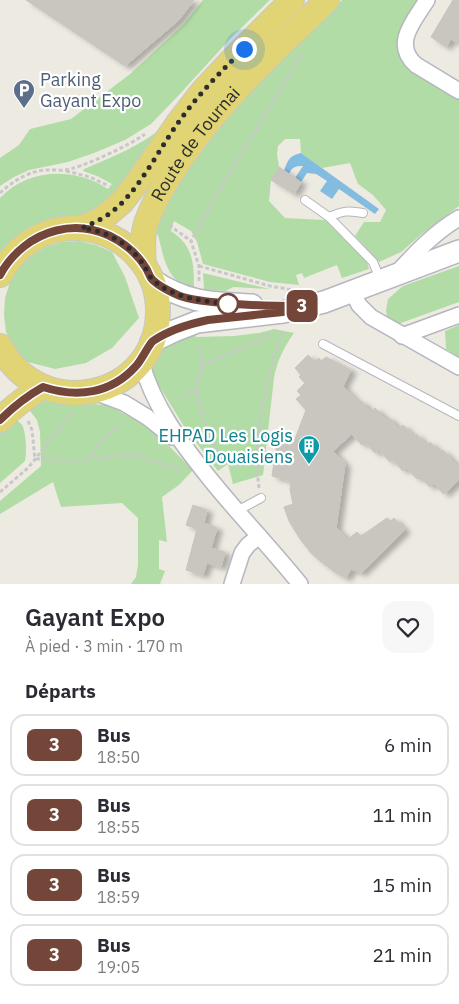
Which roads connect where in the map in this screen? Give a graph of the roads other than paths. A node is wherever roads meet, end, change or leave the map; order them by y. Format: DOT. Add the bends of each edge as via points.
graph roads {
  1 [pos="292,0"];
  2 [pos="327,0"];
  3 [pos="426,0"];
  4 [pos="459,91"];
  5 [pos="181,133"];
  6 [pos="173,145"];
  7 [pos="305,200"];
  8 [pos="363,213"];
  9 [pos="329,218"];
  10 [pos="459,218"];
  11 [pos="96,229"];
  12 [pos="459,251"];
  13 [pos="3,266"];
  14 [pos="148,272"];
  15 [pos="388,278"];
  16 [pos="352,291"];
  17 [pos="301,299"];
  18 [pos="459,315"];
  19 [pos="402,336"];
  20 [pos="323,344"];
  21 [pos="146,352"];
  22 [pos="1,355"];
  23 [pos="459,367"];
  24 [pos="43,387"];
  25 [pos="88,401"];
  26 [pos="459,416"];
  27 [pos="0,420"];
  28 [pos="183,446"];
  29 [pos="261,498"];
  30 [pos="237,511"];
  31 [pos="259,536"];
  32 [pos="232,584"];
  33 [pos="300,584"];
  1 -- 11 [label="main road, Route de Tournai" via="202,92 140,180"];
  2 -- 14 [label="main road, Route de Tournai" via="240,85 202,128 181,158 160,192 144,229"];
  3 -- 4 [label="street" via="406,36 405,49 416,65"];
  5 -- 6 [label="lane"];
  7 -- 9 [label="lane"];
  8 -- 9 [label="lane" via="342,212"];
  9 -- 15 [label="lane"];
  10 -- 15 [label="street" via="426,242"];
  11 -- 13 [label="main road" via="64,229 46,233 23,246"];
  11 -- 14 [label="main road" via="127,246"];
  12 -- 15 [label="street"];
  14 -- 17 [label="street" via="175,293 198,301 249,305"];
  14 -- 21 [label="main road, Route de Tournai" via="158,315"];
  15 -- 16 [label="street"];
  16 -- 17 [label="street" via="324,302"];
  16 -- 19 [label="street" via="366,314"];
  17 -- 21 [label="street" via="283,312 197,322 174,331"];
  18 -- 19 [label="street"];
  19 -- 23 [label="street"];
  20 -- 26 [label="lane"];
  21 -- 25 [label="main road" via="129,373"];
  21 -- 28 [label="street" via="147,380"];
  22 -- 24 [label="main road" via="28,379"];
  24 -- 25 [label="main road" via="64,393 85,393"];
  24 -- 27 [label="main road"];
  25 -- 28 [label="street" via="117,399 136,409"];
  28 -- 30 [label="street"];
  29 -- 30 [label="lane"];
  30 -- 31 [label="street"];
  31 -- 32 [label="street" via="242,553"];
  31 -- 33 [label="street"];
}
